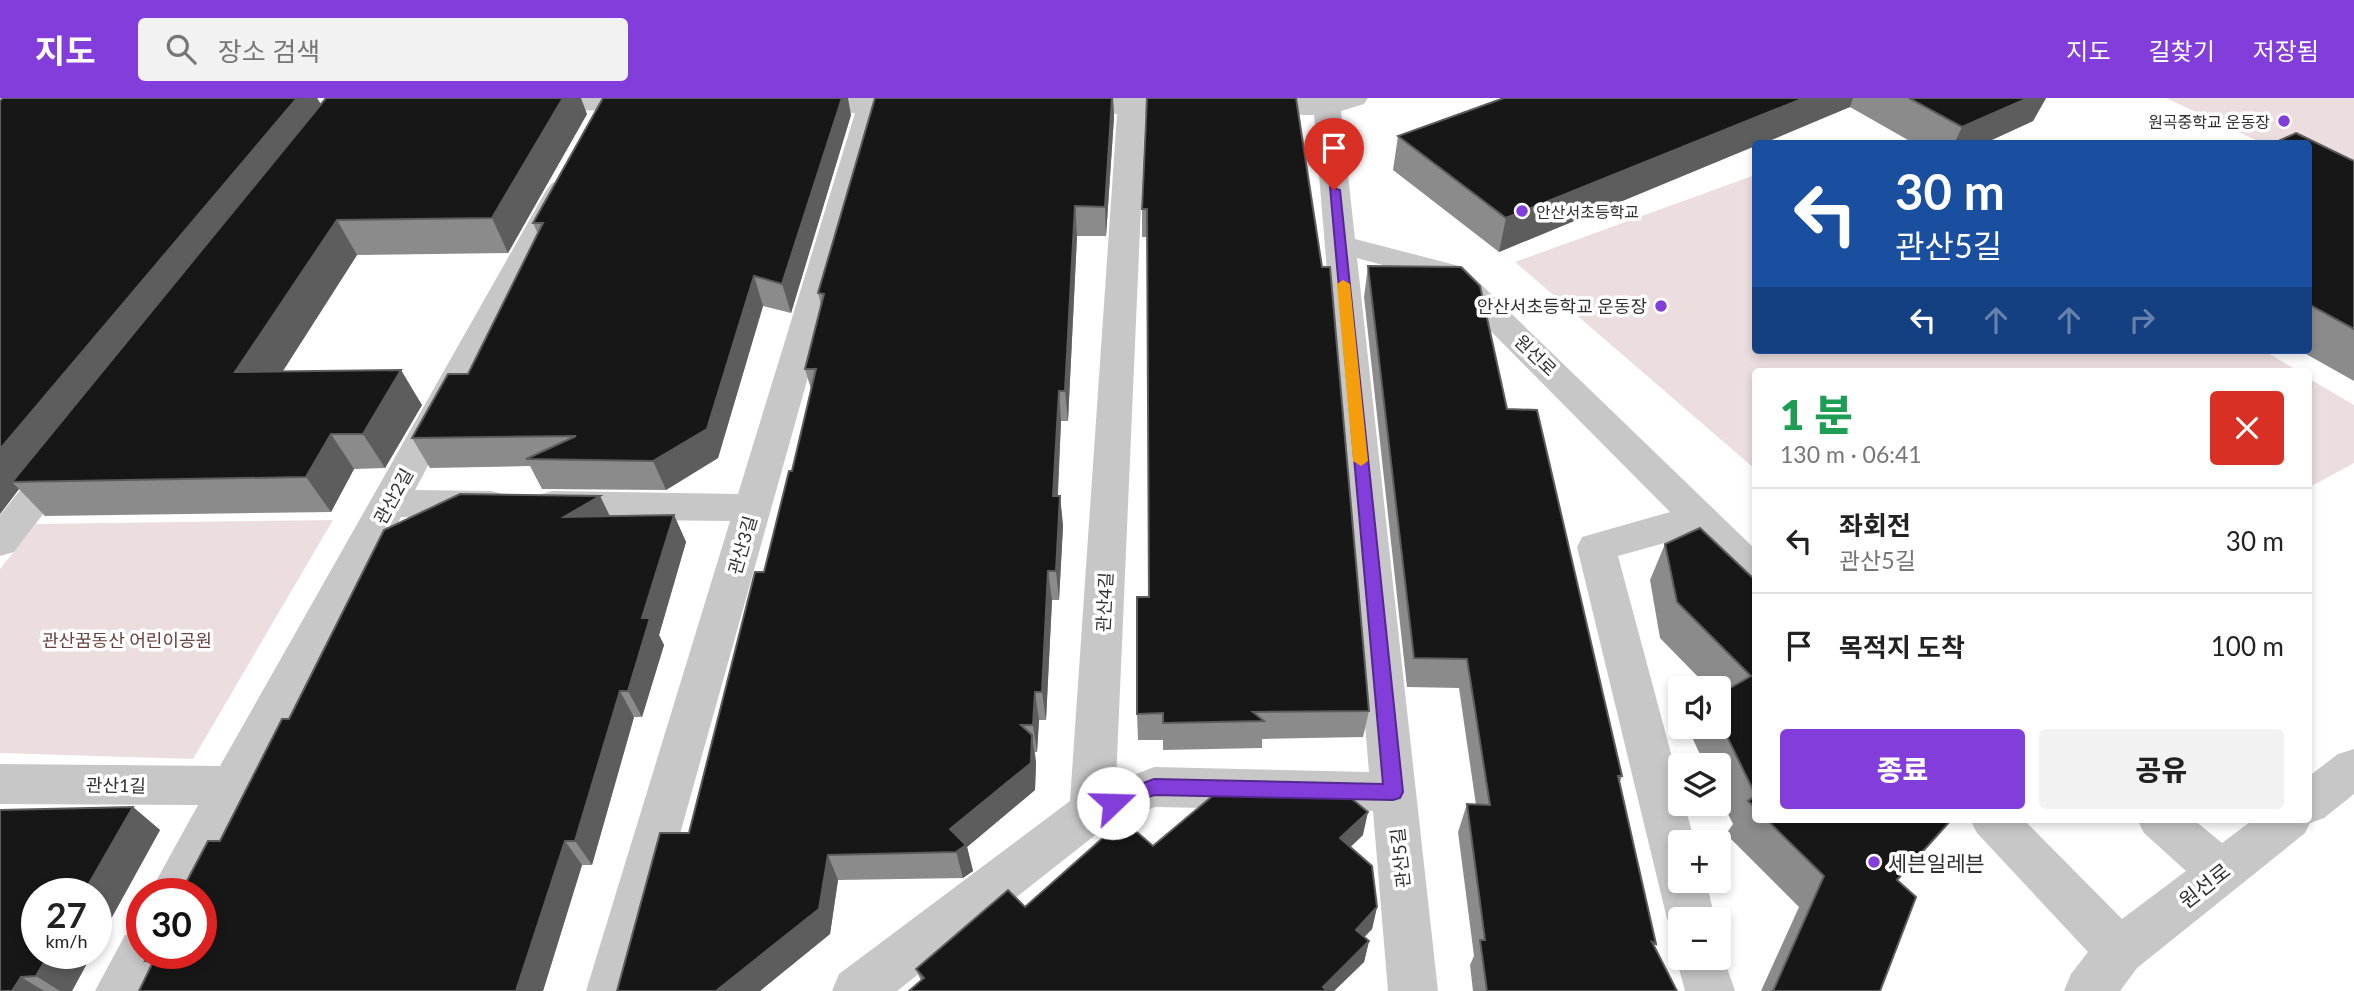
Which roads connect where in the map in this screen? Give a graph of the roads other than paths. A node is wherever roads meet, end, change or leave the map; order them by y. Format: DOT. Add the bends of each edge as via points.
graph roads {
  1 [pos="611,100"];
  2 [pos="872,101"];
  3 [pos="1335,101"];
  4 [pos="501,102"];
  5 [pos="1132,102"];
  6 [pos="679,103"];
  7 [pos="775,104"];
  8 [pos="953,105"];
  9 [pos="1036,105"];
  10 [pos="1339,244"];
  11 [pos="86,434"];
  12 [pos="389,503"];
  13 [pos="753,508"];
  14 [pos="1702,518"];
  15 [pos="0,542"];
  16 [pos="1752,570"];
  17 [pos="2354,768"];
  18 [pos="0,784"];
  19 [pos="233,786"];
  20 [pos="1393,792"];
  21 [pos="2312,801"];
  22 [pos="1092,811"];
  23 [pos="1997,823"];
  24 [pos="2165,823"];
  25 [pos="2284,823"];
  26 [pos="1669,830"];
  27 [pos="2221,872"];
  28 [pos="182,878"];
  29 [pos="2120,951"];
  30 [pos="132,969"];
  31 [pos="1704,970"];
  32 [pos="120,991"];
  33 [pos="611,991"];
  34 [pos="858,991"];
  35 [pos="1413,991"];
  36 [pos="1710,991"];
  37 [pos="2089,991"];
  1 -- 4 [label="street"];
  1 -- 6 [label="street"];
  1 -- 12 [label="street, 관산2길"];
  2 -- 7 [label="street"];
  2 -- 8 [label="street"];
  2 -- 13 [label="street, 관산3길"];
  3 -- 5 [label="street"];
  3 -- 10 [label="street, 관산5길"];
  5 -- 9 [label="street"];
  5 -- 22 [label="street, 관산4길"];
  10 -- 14 [label="street, 원선로" via="1452,274"];
  10 -- 20 [label="street, 관산5길"];
  11 -- 15 [label="street"];
  12 -- 13 [label="street"];
  12 -- 19 [label="street, 관산2길"];
  13 -- 33 [label="street, 관산3길"];
  14 -- 16 [label="street, 원선로"];
  14 -- 26 [label="street" via="1596,547"];
  17 -- 21 [label="street"];
  18 -- 19 [label="street, 관산1길"];
  19 -- 28 [label="street, 관산2길"];
  20 -- 22 [label="street" via="1154,787"];
  20 -- 35 [label="street, 관산5길"];
  22 -- 34 [label="street"];
  23 -- 29 [label="street"];
  24 -- 27 [label="street"];
  25 -- 27 [label="street, 원선로"];
  27 -- 29 [label="street, 원선로"];
  29 -- 37 [label="street, 원선로"];
  30 -- 32 [label="street"];
  31 -- 36 [label="street"];
}
